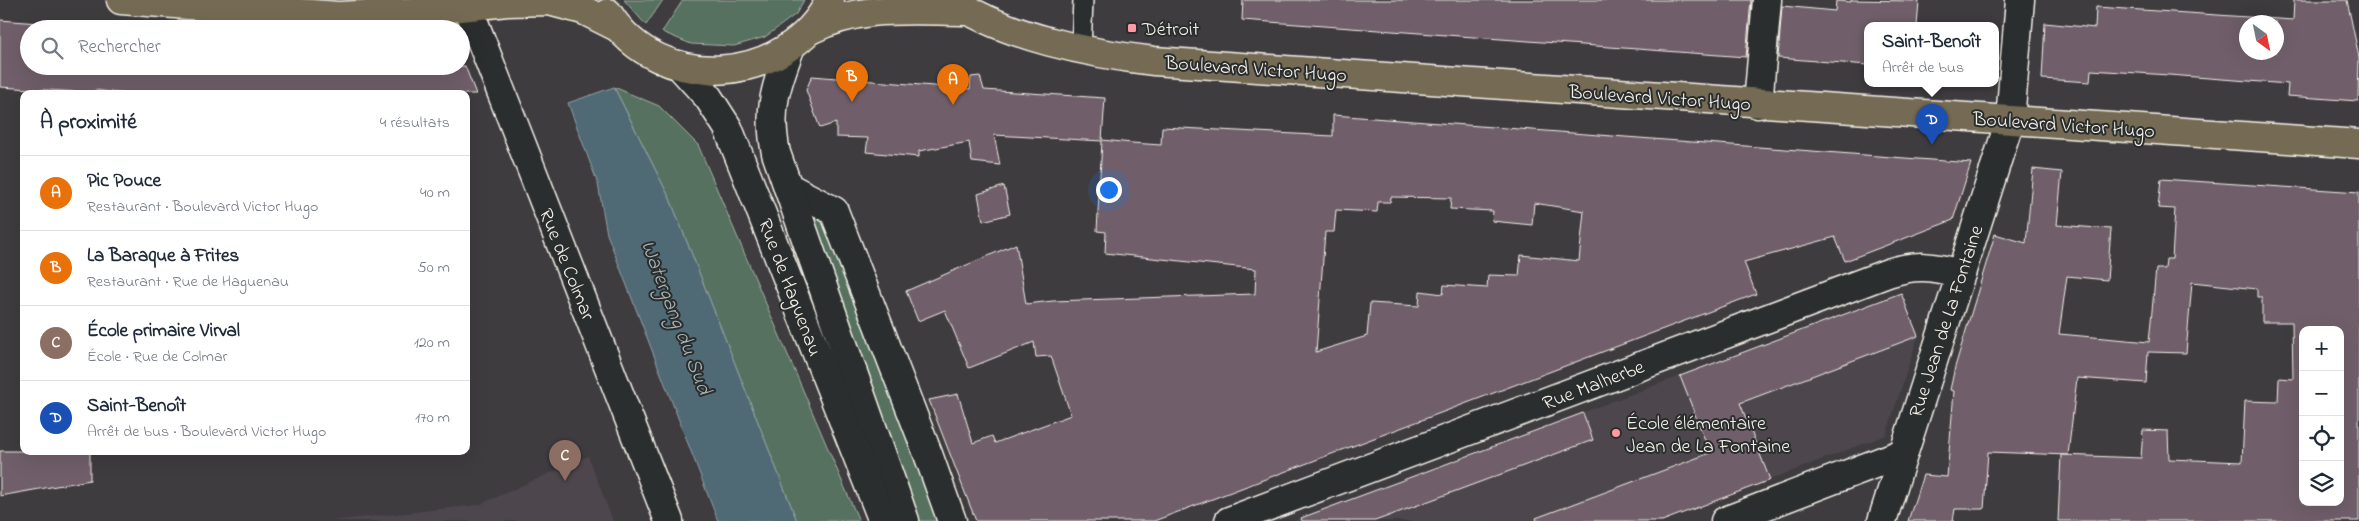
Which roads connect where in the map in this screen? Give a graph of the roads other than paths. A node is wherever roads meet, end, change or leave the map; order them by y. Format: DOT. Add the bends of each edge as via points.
graph roads {
  1 [pos="120,0"];
  2 [pos="600,0"];
  3 [pos="830,0"];
  4 [pos="1083,0"];
  5 [pos="1767,0"];
  6 [pos="2020,0"];
  7 [pos="960,6"];
  8 [pos="468,7"];
  9 [pos="619,28"];
  10 [pos="800,38"];
  11 [pos="1081,49"];
  12 [pos="678,65"];
  13 [pos="1758,104"];
  14 [pos="2010,120"];
  15 [pos="2359,144"];
  16 [pos="788,187"];
  17 [pos="1961,274"];
  18 [pos="1903,453"];
  19 [pos="669,521"];
  20 [pos="883,521"];
  21 [pos="905,521"];
  22 [pos="952,521"];
  23 [pos="1229,521"];
  24 [pos="1725,521"];
  25 [pos="1882,521"];
  1 -- 8 [label="main road" via="339,16"];
  2 -- 9 [label="main road"];
  3 -- 10 [label="main road"];
  4 -- 11 [label="lane"];
  5 -- 13 [label="street"];
  6 -- 14 [label="street, Rue Jean de La Fontaine"];
  7 -- 10 [label="main road, Boulevard Victor Hugo" via="880,10 838,18"];
  7 -- 11 [label="main road, Boulevard Victor Hugo" via="1006,26"];
  8 -- 9 [label="main road" via="548,1 583,10"];
  8 -- 19 [label="street, Rue de Colmar"];
  9 -- 12 [label="main road, Boulevard Victor Hugo" via="652,54"];
  10 -- 12 [label="main road, Boulevard Victor Hugo" via="768,59 744,68 718,71"];
  10 -- 16 [label="street, Rue de Haguenau" via="775,92 771,116 776,153"];
  11 -- 13 [label="main road, Boulevard Victor Hugo" via="1154,61"];
  12 -- 20 [label="street, Rue de Haguenau" via="708,97 728,128"];
  13 -- 14 [label="main road, Boulevard Victor Hugo"];
  14 -- 15 [label="main road, Boulevard Victor Hugo"];
  14 -- 17 [label="street, Rue Jean de La Fontaine"];
  16 -- 21 [label="street, Rue de Haguenau"];
  16 -- 22 [label="street" via="834,210"];
  17 -- 18 [label="street, Rue Jean de La Fontaine"];
  17 -- 23 [label="street, Rue Malherbe" via="1924,266 1888,273"];
  18 -- 24 [label="street"];
  18 -- 25 [label="street, Rue Jean de La Fontaine"];
}
